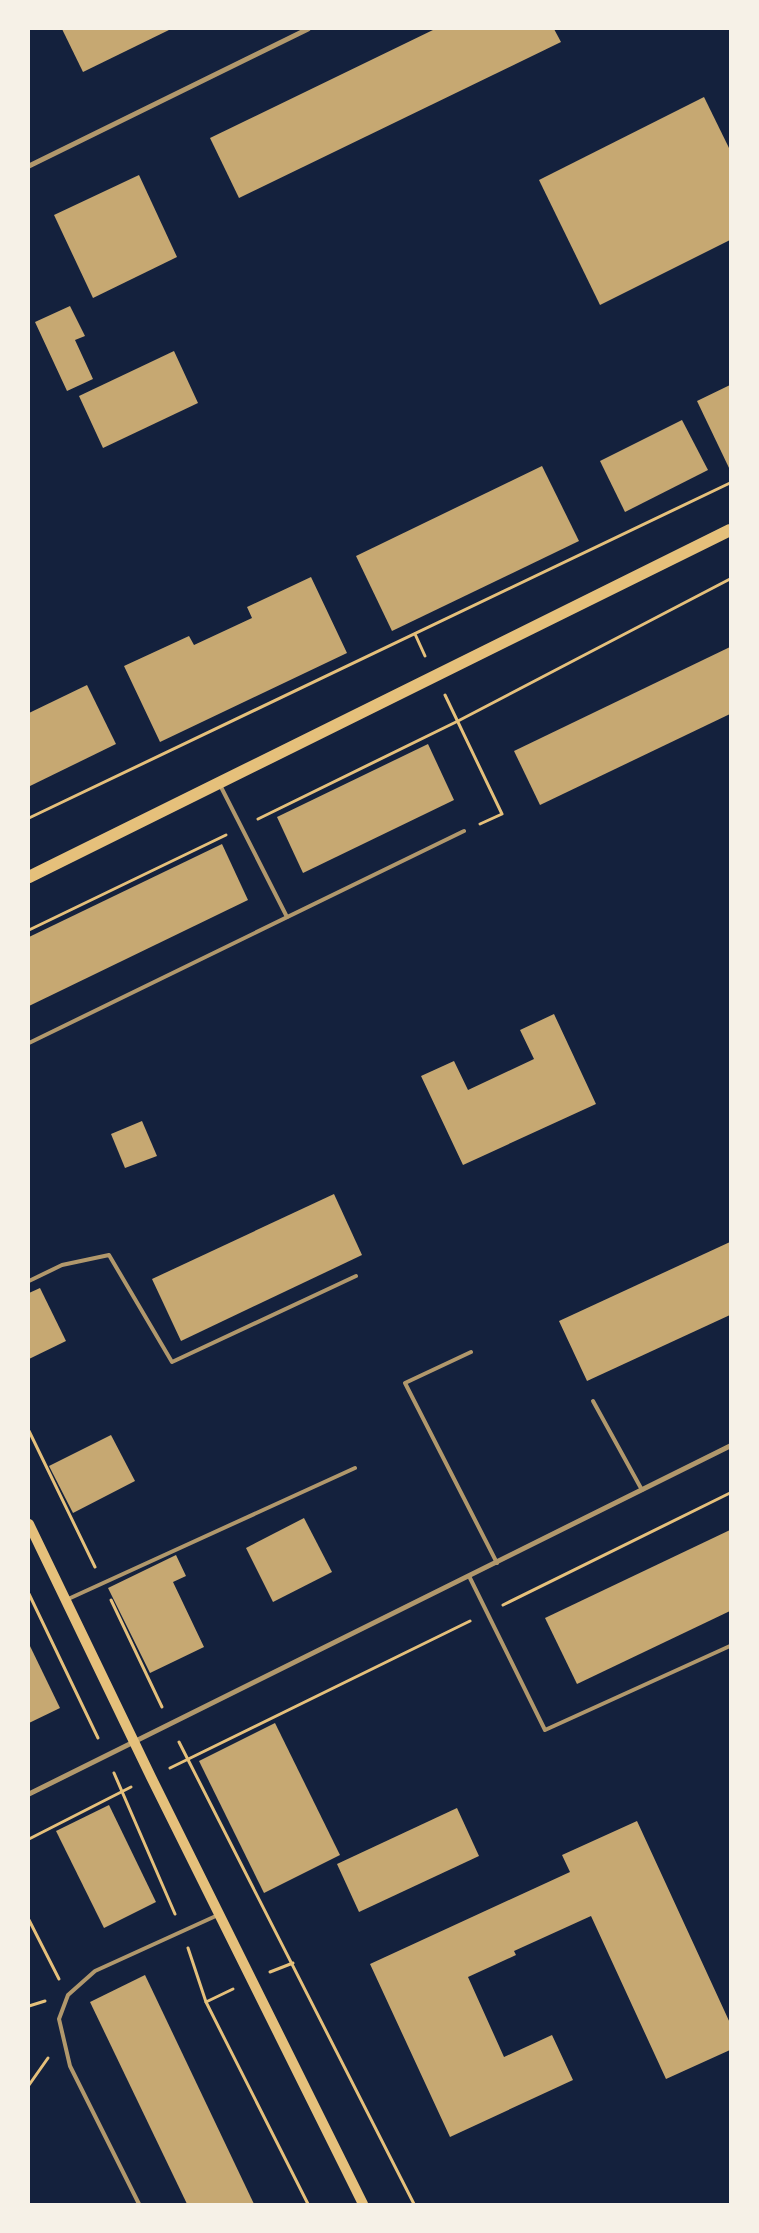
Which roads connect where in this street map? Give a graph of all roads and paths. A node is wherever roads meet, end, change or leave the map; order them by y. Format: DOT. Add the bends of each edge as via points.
graph roads {
  1 [pos="308,29"];
  2 [pos="29,166"];
  3 [pos="730,483"];
  4 [pos="730,530"];
  5 [pos="730,579"];
  6 [pos="415,634"];
  7 [pos="435,677"];
  8 [pos="458,721"];
  9 [pos="219,783"];
  10 [pos="29,818"];
  11 [pos="241,827"];
  12 [pos="464,831"];
  13 [pos="29,877"];
  14 [pos="287,917"];
  15 [pos="29,930"];
  16 [pos="29,1043"];
  17 [pos="356,1276"];
  18 [pos="29,1281"];
  19 [pos="471,1352"];
  20 [pos="593,1401"];
  21 [pos="29,1431"];
  22 [pos="730,1446"];
  23 [pos="356,1468"];
  24 [pos="642,1490"];
  25 [pos="730,1493"];
  26 [pos="29,1524"];
  27 [pos="497,1562"];
  28 [pos="469,1576"];
  29 [pos="102,1582"];
  30 [pos="29,1594"];
  31 [pos="66,1600"];
  32 [pos="487,1613"];
  33 [pos="730,1646"];
  34 [pos="171,1725"];
  35 [pos="135,1743"];
  36 [pos="106,1756"];
  37 [pos="188,1759"];
  38 [pos="151,1777"];
  39 [pos="122,1792"];
  40 [pos="29,1794"];
  41 [pos="29,1838"];
  42 [pos="220,1914"];
  43 [pos="29,1920"];
  44 [pos="182,1931"];
  45 [pos="68,1995"];
  46 [pos="63,2038"];
  47 [pos="29,2084"];
  48 [pos="139,2204"];
  49 [pos="308,2204"];
  50 [pos="363,2204"];
  51 [pos="414,2204"];
  1 -- 2 [label="street"];
  3 -- 6 [label="path"];
  4 -- 7 [label="main road"];
  5 -- 8 [label="path"];
  6 -- 7 [label="path"];
  6 -- 10 [label="path"];
  7 -- 8 [label="path"];
  7 -- 9 [label="main road"];
  8 -- 11 [label="path"];
  8 -- 12 [label="path" via="502,814"];
  9 -- 11 [label="lane"];
  9 -- 13 [label="main road"];
  11 -- 14 [label="lane"];
  11 -- 15 [label="path"];
  12 -- 14 [label="lane"];
  14 -- 16 [label="lane"];
  17 -- 18 [label="lane" via="172,1362 108,1255 62,1265"];
  19 -- 27 [label="lane" via="405,1383"];
  20 -- 24 [label="lane"];
  21 -- 29 [label="path"];
  22 -- 24 [label="street"];
  23 -- 29 [label="lane"];
  24 -- 27 [label="street"];
  25 -- 32 [label="path"];
  26 -- 31 [label="main road"];
  27 -- 28 [label="street"];
  28 -- 32 [label="lane"];
  28 -- 34 [label="street"];
  29 -- 31 [label="lane"];
  29 -- 34 [label="path"];
  30 -- 36 [label="path"];
  31 -- 35 [label="main road"];
  32 -- 33 [label="lane" via="545,1730"];
  32 -- 37 [label="path"];
  34 -- 35 [label="street"];
  34 -- 37 [label="path"];
  35 -- 36 [label="street"];
  35 -- 38 [label="main road"];
  36 -- 39 [label="path"];
  36 -- 40 [label="street"];
  37 -- 38 [label="path"];
  37 -- 51 [label="path"];
  38 -- 39 [label="path"];
  38 -- 42 [label="main road"];
  39 -- 41 [label="path"];
  39 -- 44 [label="path"];
  42 -- 44 [label="lane"];
  42 -- 50 [label="main road"];
  43 -- 45 [label="path"];
  44 -- 45 [label="lane" via="95,1971"];
  44 -- 49 [label="path" via="206,2002"];
  45 -- 46 [label="lane" via="58,2019"];
  46 -- 47 [label="path"];
  46 -- 48 [label="lane" via="70,2066"];
}
